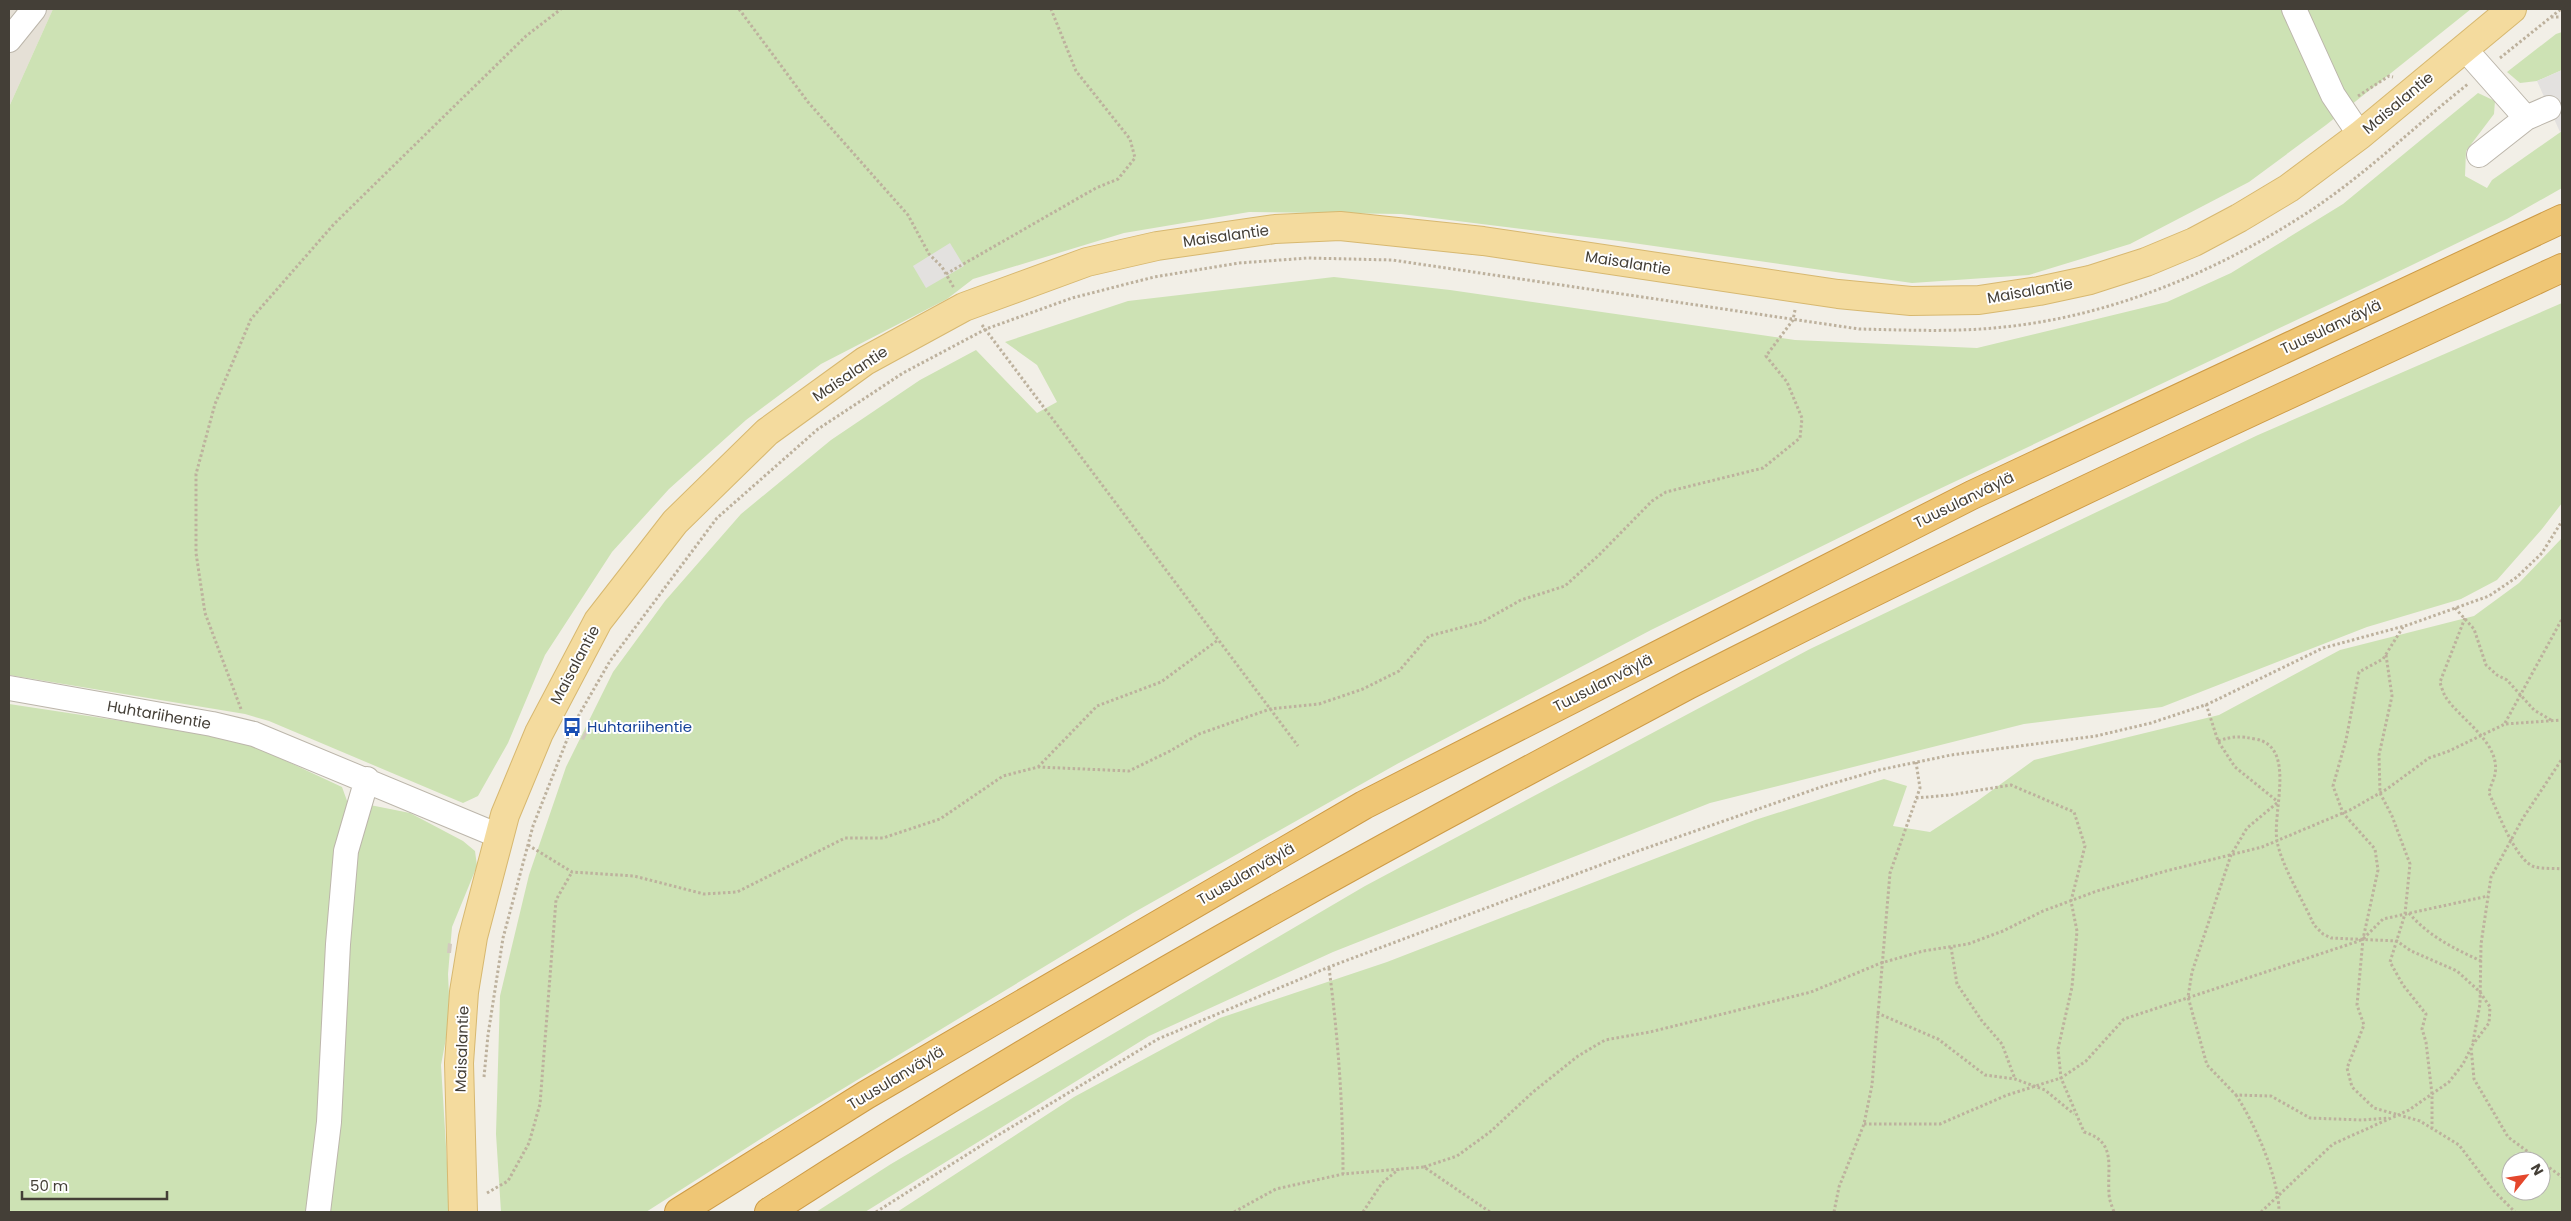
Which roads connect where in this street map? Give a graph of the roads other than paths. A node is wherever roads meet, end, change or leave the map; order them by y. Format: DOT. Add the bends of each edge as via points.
graph roads {
  1 [pos="34,9"];
  2 [pos="2294,9"];
  3 [pos="2512,9"];
  4 [pos="9,40"];
  5 [pos="2464,48"];
  6 [pos="2549,108"];
  7 [pos="2526,118"];
  8 [pos="2360,135"];
  9 [pos="2480,155"];
  10 [pos="2562,219"];
  11 [pos="2562,268"];
  12 [pos="9,688"];
  13 [pos="367,779"];
  14 [pos="499,836"];
  15 [pos="475,1208"];
  16 [pos="318,1212"];
  17 [pos="679,1212"];
  18 [pos="769,1212"];
  1 -- 4 [label="street"];
  2 -- 8 [label="street" via="2333,95"];
  3 -- 5 [label="main road, Maisalantie"];
  5 -- 7 [label="street"];
  5 -- 8 [label="main road, Maisalantie"];
  6 -- 7 [label="street"];
  7 -- 9 [label="street"];
  8 -- 14 [label="main road, Maisalantie" via="2289,188 2194,242 2090,280 1979,300 1911,301 1838,294 1484,241 1340,226 1213,236 1149,248 1087,262 964,307 865,361 767,432 676,522 598,621 539,733"];
  10 -- 17 [label="highway, Tuusulanväylä" via="1972,495 1364,806 866,1095"];
  11 -- 18 [label="highway" via="1993,533 1686,686 1384,848 1120,997 889,1134"];
  12 -- 13 [label="street, Huhtariihentie" via="254,734"];
  13 -- 14 [label="street, Huhtariihentie"];
  13 -- 16 [label="street" via="346,851 329,1122"];
  14 -- 15 [label="main road, Maisalantie" via="473,937 464,992 459,1063"];
}
